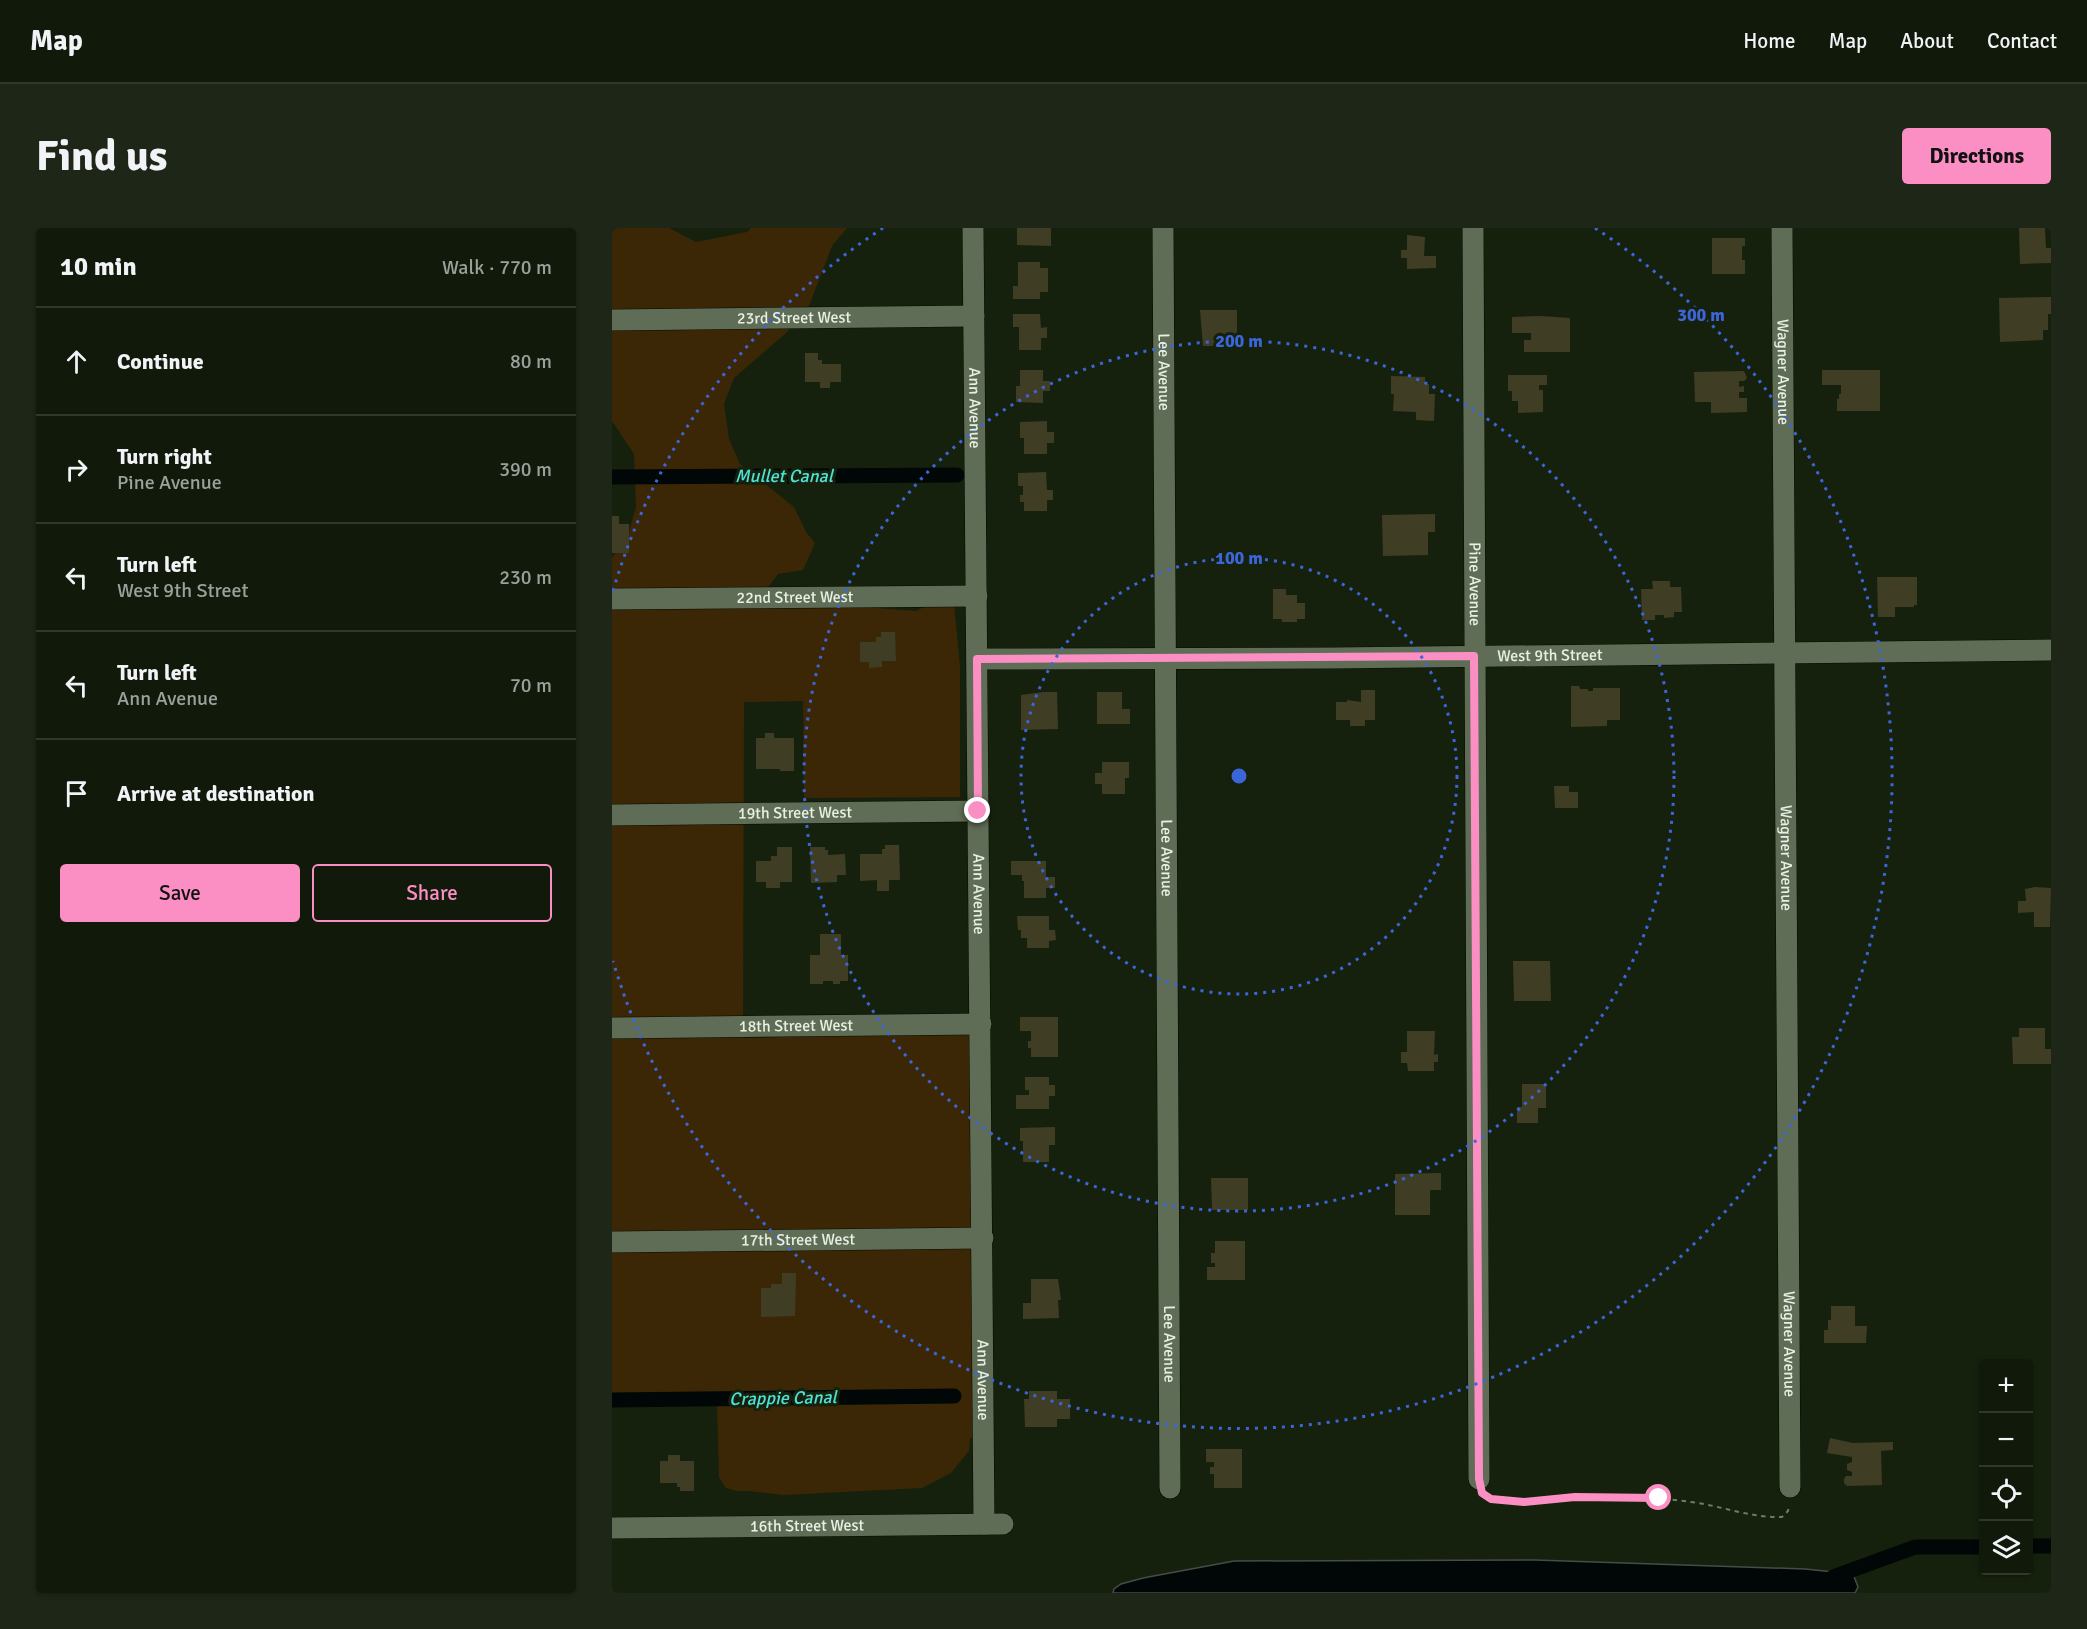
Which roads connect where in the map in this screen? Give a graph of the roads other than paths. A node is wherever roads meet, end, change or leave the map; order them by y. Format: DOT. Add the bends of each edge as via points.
graph roads {
  1 [pos="973,228"];
  2 [pos="1163,228"];
  3 [pos="1473,228"];
  4 [pos="1782,228"];
  5 [pos="974,316"];
  6 [pos="612,320"];
  7 [pos="977,596"];
  8 [pos="612,599"];
  9 [pos="2051,650"];
  10 [pos="1784,653"];
  11 [pos="1474,656"];
  12 [pos="977,659"];
  13 [pos="1165,659"];
  14 [pos="978,811"];
  15 [pos="612,815"];
  16 [pos="981,1024"];
  17 [pos="612,1028"];
  18 [pos="983,1238"];
  19 [pos="612,1242"];
  20 [pos="1479,1479"];
  21 [pos="1790,1487"];
  22 [pos="1170,1488"];
  23 [pos="993,1524"];
  24 [pos="612,1528"];
  1 -- 5 [label="street, Ann Avenue"];
  2 -- 13 [label="street, Lee Avenue"];
  3 -- 11 [label="street, Pine Avenue"];
  4 -- 10 [label="street, Wagner Avenue"];
  5 -- 6 [label="street, 23rd Street West"];
  5 -- 7 [label="street, Ann Avenue"];
  7 -- 8 [label="street, 22nd Street West"];
  7 -- 12 [label="street, Ann Avenue"];
  9 -- 10 [label="street, West 9th Street"];
  10 -- 11 [label="street, West 9th Street"];
  10 -- 21 [label="street, Wagner Avenue"];
  11 -- 13 [label="street, West 9th Street"];
  11 -- 20 [label="street, Pine Avenue"];
  12 -- 13 [label="street, West 9th Street"];
  12 -- 14 [label="street, Ann Avenue"];
  13 -- 22 [label="street, Lee Avenue"];
  14 -- 15 [label="street, 19th Street West"];
  14 -- 16 [label="street, Ann Avenue"];
  16 -- 17 [label="street, 18th Street West"];
  16 -- 18 [label="street, Ann Avenue"];
  18 -- 19 [label="street, 17th Street West"];
  18 -- 23 [label="street, Ann Avenue"];
  23 -- 24 [label="street, 16th Street West"];
}
